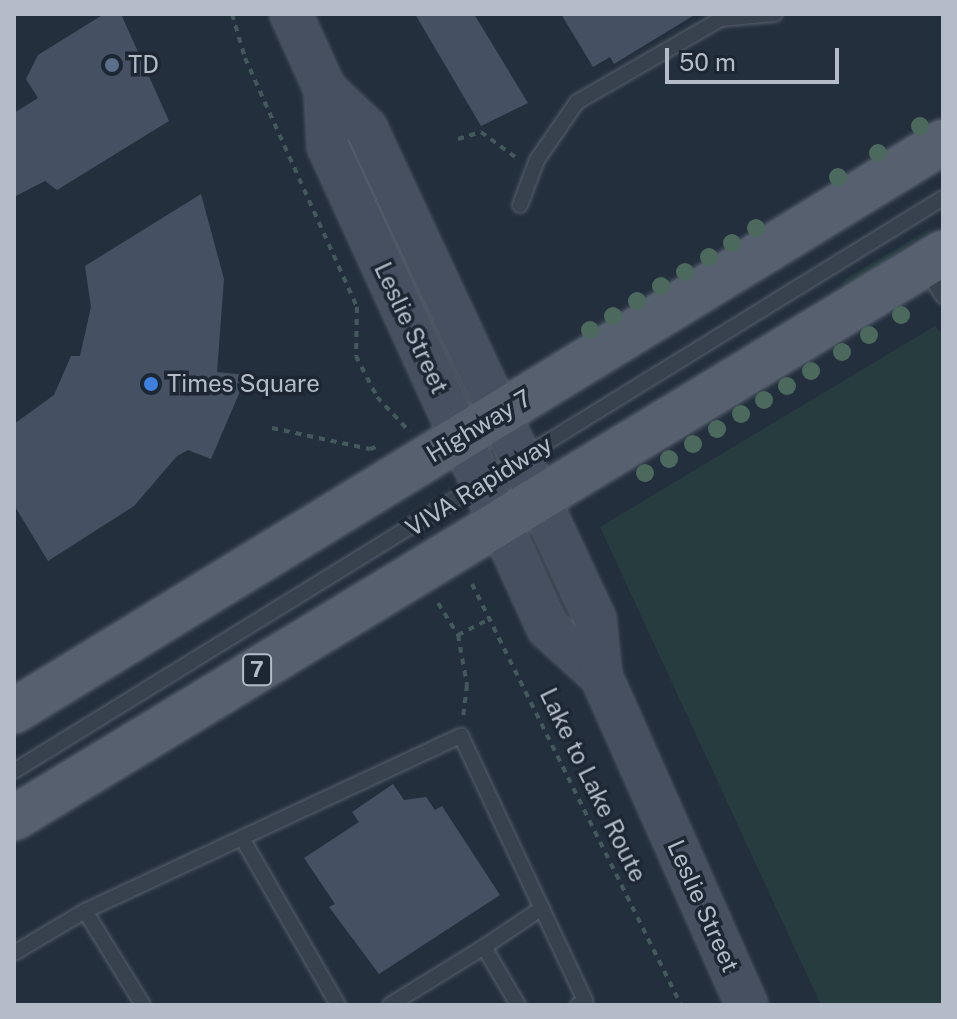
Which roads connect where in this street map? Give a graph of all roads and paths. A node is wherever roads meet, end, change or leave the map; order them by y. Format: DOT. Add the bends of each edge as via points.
graph roads {
  1 [pos="232,14"];
  2 [pos="291,14"];
  3 [pos="775,14"];
  4 [pos="325,89"];
  5 [pos="458,139"];
  6 [pos="943,142"];
  7 [pos="533,171"];
  8 [pos="943,198"];
  9 [pos="520,205"];
  10 [pos="937,272"];
  11 [pos="500,414"];
  12 [pos="272,428"];
  13 [pos="461,437"];
  14 [pos="398,439"];
  15 [pos="384,444"];
  16 [pos="521,460"];
  17 [pos="540,499"];
  18 [pos="491,504"];
  19 [pos="472,584"];
  20 [pos="438,603"];
  21 [pos="491,618"];
  22 [pos="458,635"];
  23 [pos="601,676"];
  24 [pos="14,711"];
  25 [pos="461,736"];
  26 [pos="14,771"];
  27 [pos="14,818"];
  28 [pos="242,838"];
  29 [pos="542,908"];
  30 [pos="85,911"];
  31 [pos="484,947"];
  32 [pos="14,953"];
  33 [pos="143,1005"];
  34 [pos="338,1005"];
  35 [pos="390,1005"];
  36 [pos="518,1005"];
  37 [pos="578,1005"];
  38 [pos="681,1005"];
  39 [pos="747,1005"];
  1 -- 14 [label="path" via="245,58 357,307 356,356 377,397 411,433"];
  2 -- 4 [label="main road, Leslie Street"];
  3 -- 7 [label="lane" via="721,19 577,102"];
  4 -- 11 [label="main road, Leslie Street" via="366,128"];
  4 -- 13 [label="main road, Leslie Street" via="328,146"];
  5 -- 7 [label="path" via="481,132"];
  6 -- 11 [label="main road, Highway 7"];
  7 -- 9 [label="lane"];
  8 -- 16 [label="lane, VIVA Rapidway"];
  10 -- 17 [label="main road, 7"];
  11 -- 13 [label="main road, Highway 7"];
  11 -- 16 [label="main road, Leslie Street"];
  12 -- 15 [label="path" via="370,449"];
  13 -- 18 [label="main road, Leslie Street"];
  13 -- 24 [label="main road, Highway 7"];
  16 -- 17 [label="main road, Leslie Street"];
  16 -- 18 [label="lane, VIVA Rapidway"];
  17 -- 18 [label="main road, 7"];
  17 -- 23 [label="main road, Leslie Street" via="595,619"];
  18 -- 23 [label="main road, Leslie Street" via="548,628"];
  18 -- 26 [label="lane, VIVA Rapidway"];
  18 -- 27 [label="main road, 7"];
  19 -- 21 [label="path, Lake to Lake Route"];
  20 -- 22 [label="path"];
  21 -- 22 [label="path"];
  21 -- 38 [label="path, Lake to Lake Route"];
  22 -- 25 [label="path" via="467,685"];
  23 -- 39 [label="main road, Leslie Street"];
  25 -- 28 [label="lane"];
  25 -- 29 [label="lane"];
  28 -- 30 [label="lane"];
  28 -- 34 [label="lane"];
  29 -- 31 [label="lane"];
  29 -- 37 [label="lane" via="585,1001"];
  30 -- 32 [label="lane"];
  30 -- 33 [label="lane"];
  31 -- 35 [label="lane"];
  31 -- 36 [label="lane"];
}
